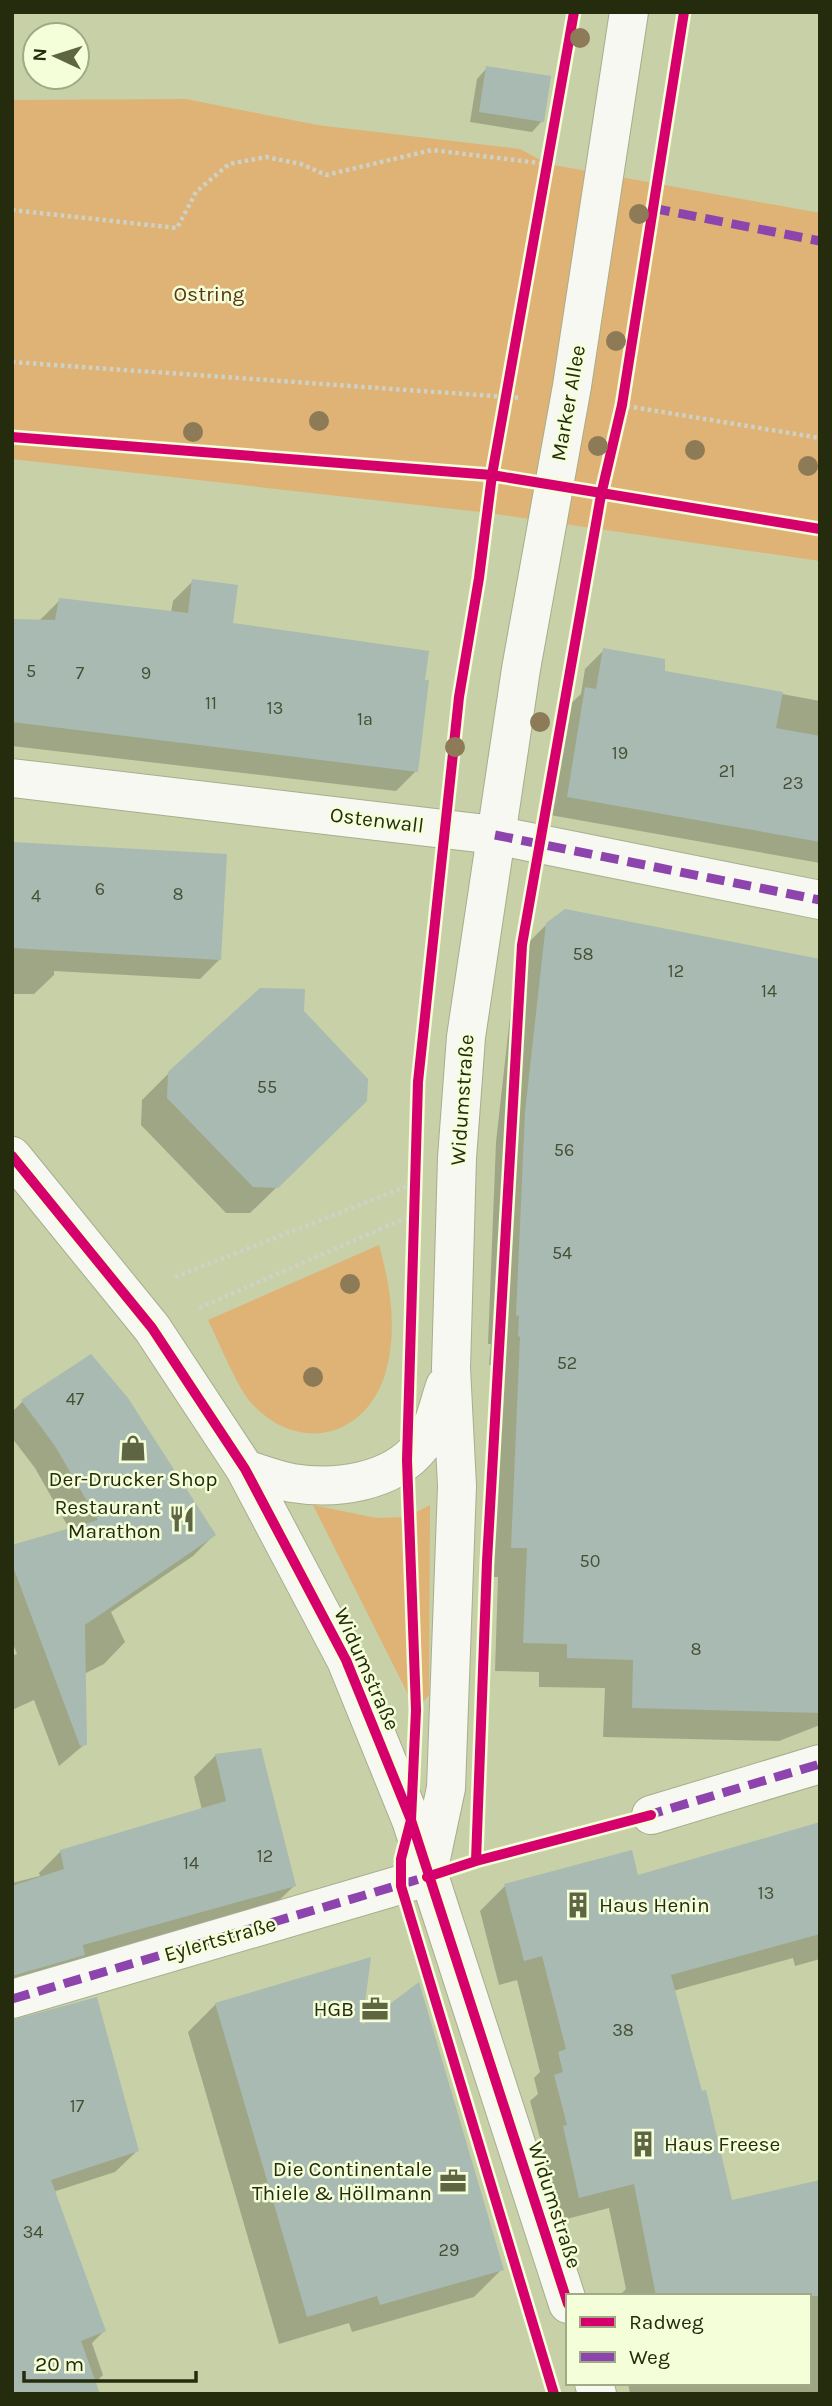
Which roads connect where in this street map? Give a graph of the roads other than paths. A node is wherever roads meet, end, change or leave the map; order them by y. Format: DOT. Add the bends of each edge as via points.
graph roads {
  1 [pos="629,12"];
  2 [pos="12,778"];
  3 [pos="495,835"];
  4 [pos="820,900"];
  5 [pos="12,1156"];
  6 [pos="451,1368"];
  7 [pos="245,1469"];
  8 [pos="820,1764"];
  9 [pos="651,1815"];
  10 [pos="427,1877"];
  11 [pos="12,1999"];
  12 [pos="566,2298"];
  1 -- 3 [label="street, Marker Allee"];
  2 -- 3 [label="street, Ostenwall"];
  3 -- 4 [label="street, Ostenwall"];
  3 -- 6 [label="street, Widumstraße" via="466,1037 457,1158"];
  5 -- 7 [label="street, Widumstraße" via="152,1328"];
  6 -- 7 [label="street, Widumstraße" via="422,1446 407,1460 365,1482 292,1483"];
  6 -- 10 [label="street, Widumstraße" via="457,1486 446,1788"];
  7 -- 10 [label="street, Widumstraße" via="346,1660 411,1820"];
  8 -- 9 [label="street"];
  10 -- 11 [label="street, Eylertstraße"];
  10 -- 12 [label="street, Widumstraße"];
}
